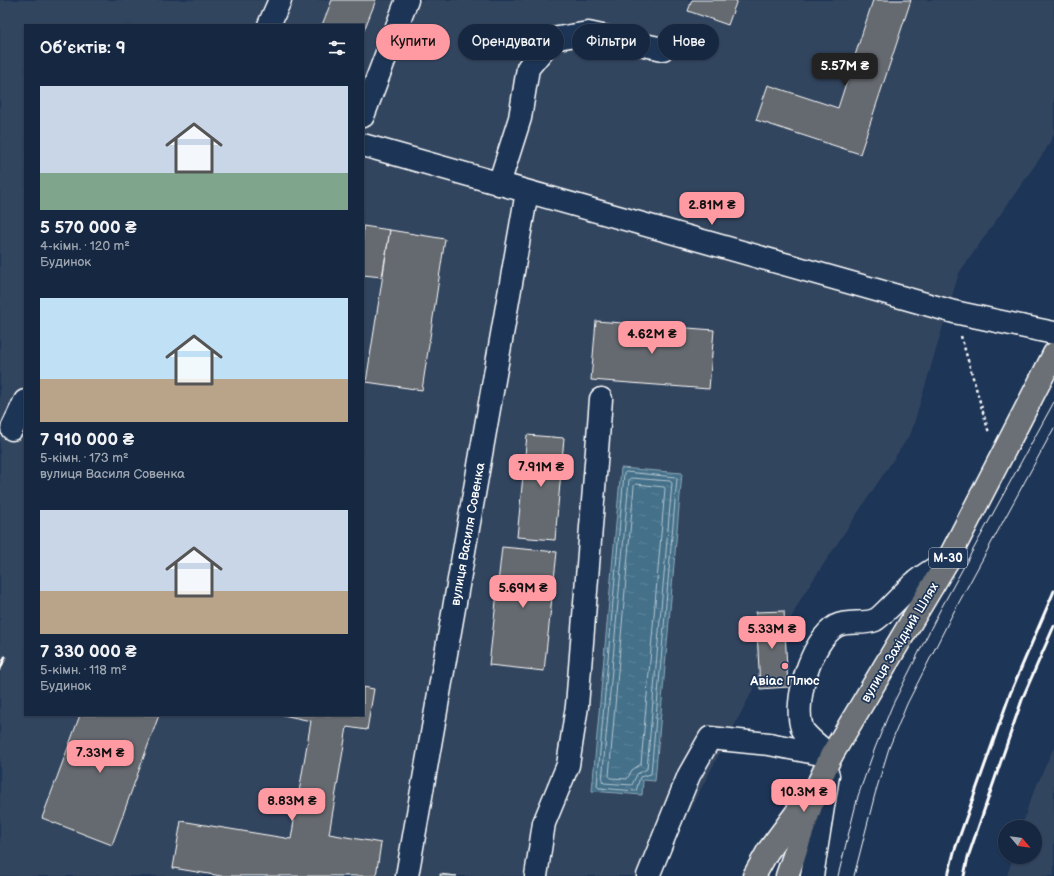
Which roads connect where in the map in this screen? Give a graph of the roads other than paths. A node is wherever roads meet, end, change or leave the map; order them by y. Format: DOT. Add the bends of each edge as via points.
graph roads {
  1 [pos="280,0"];
  2 [pos="407,0"];
  3 [pos="270,24"];
  4 [pos="658,48"];
  5 [pos="364,113"];
  6 [pos="364,145"];
  7 [pos="499,184"];
  8 [pos="527,192"];
  9 [pos="1054,333"];
  10 [pos="1054,354"];
  11 [pos="601,399"];
  12 [pos="24,403"];
  13 [pos="12,429"];
  14 [pos="948,560"];
  15 [pos="831,756"];
  16 [pos="819,782"];
  17 [pos="407,876"];
  18 [pos="536,876"];
  19 [pos="648,876"];
  20 [pos="754,876"];
  21 [pos="787,876"];
  22 [pos="812,876"];
  1 -- 3 [label="street"];
  2 -- 5 [label="street"];
  4 -- 7 [label="street" via="588,33 552,40 528,68 520,118"];
  6 -- 7 [label="street"];
  7 -- 8 [label="street"];
  8 -- 9 [label="street" via="954,312"];
  8 -- 17 [label="street, вулиця Василя Совенка"];
  10 -- 14 [label="highway, вулиця Західний Шлях / М-30"];
  11 -- 18 [label="street" via="577,706 568,764 544,823"];
  12 -- 13 [label="street"];
  14 -- 15 [label="highway, вулиця Західний Шлях / М-30"];
  14 -- 15 [label="street" via="914,583 875,620 837,626 825,635 814,654 805,679 800,716 803,730"];
  15 -- 16 [label="highway, М-30"];
  15 -- 19 [label="street" via="769,744 710,738 689,775"];
  15 -- 22 [label="street, вулиця Західний Шлях"];
  16 -- 20 [label="highway, М-30" via="768,851"];
  16 -- 21 [label="highway, М-30"];
}
